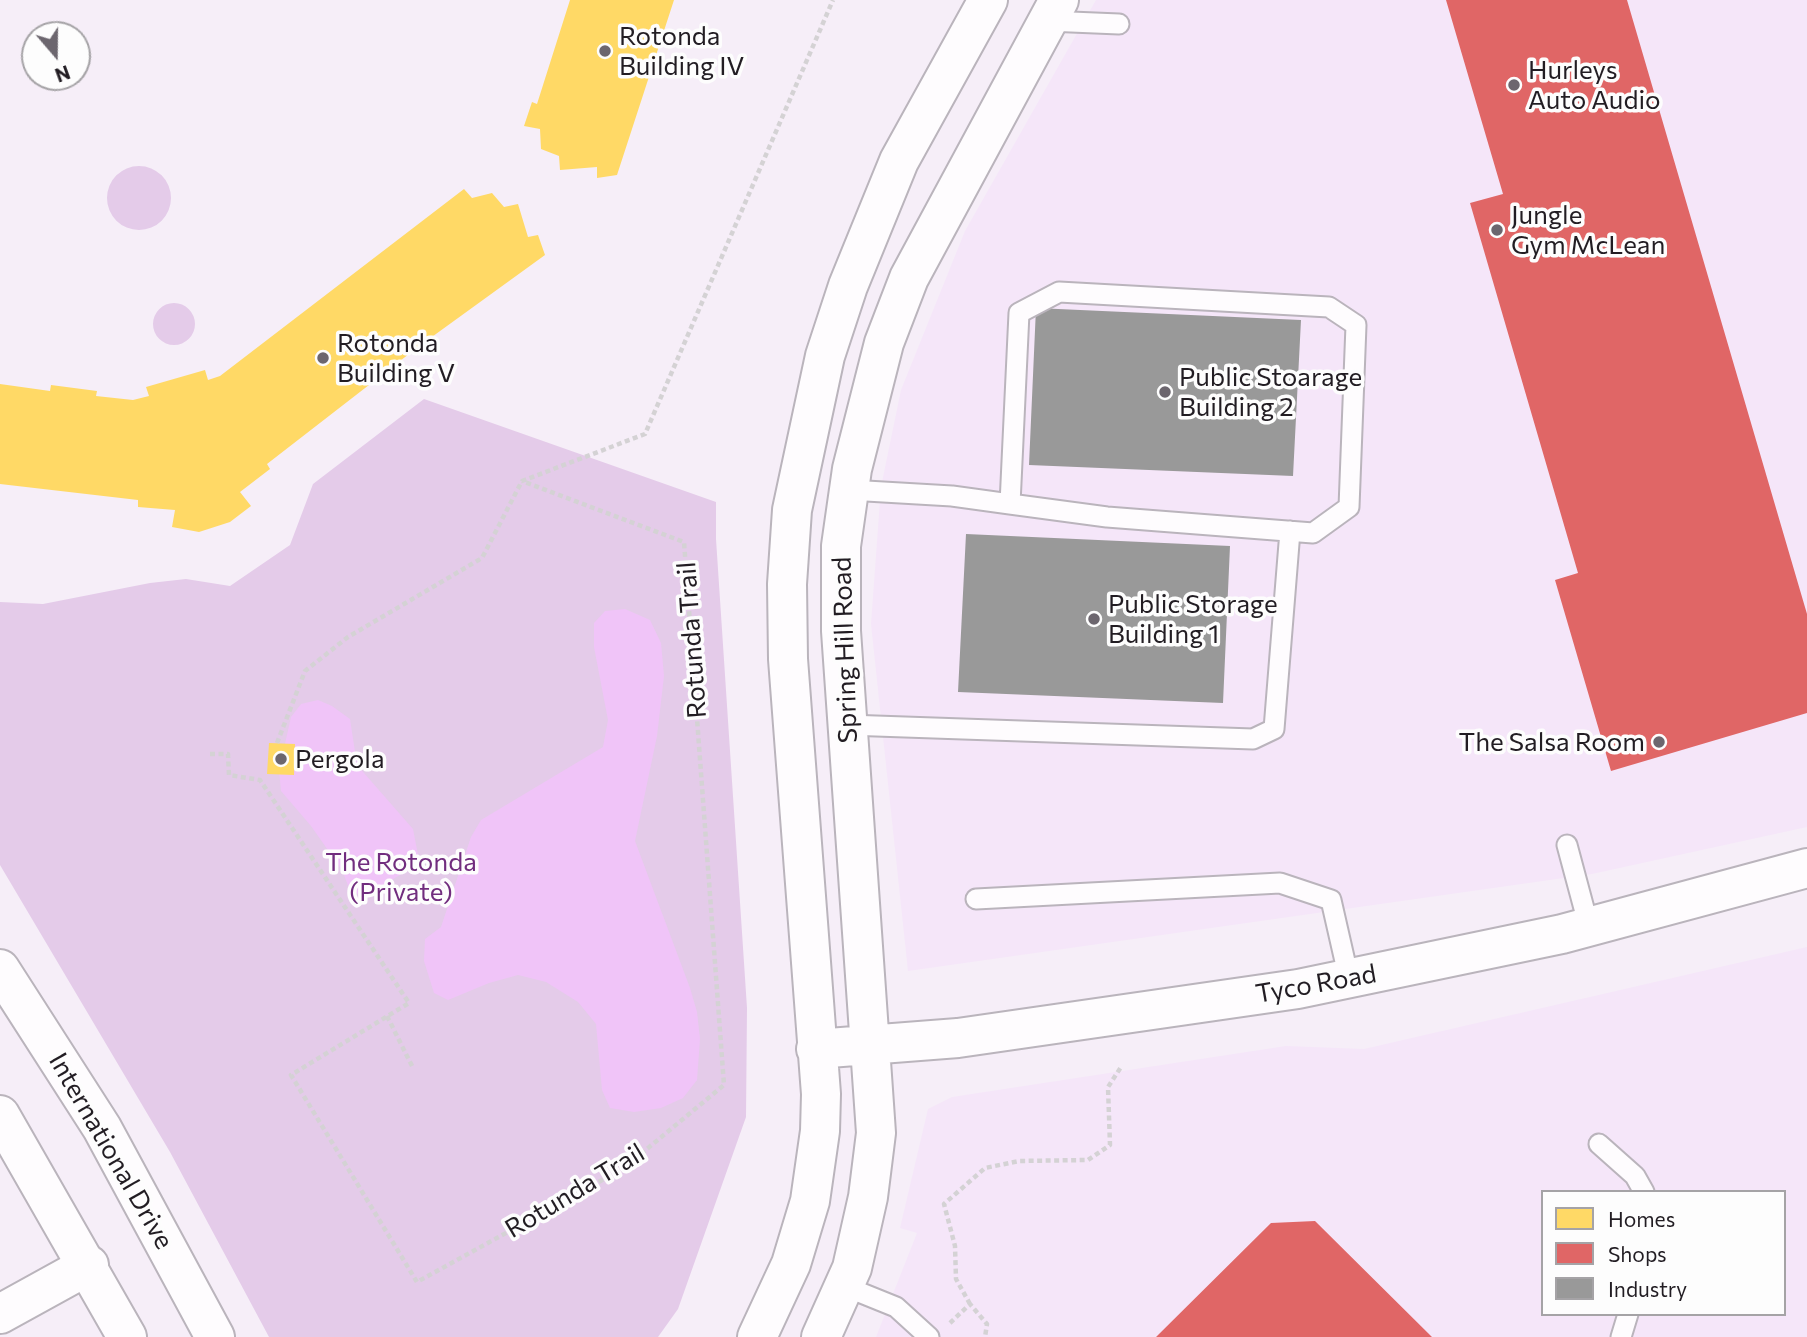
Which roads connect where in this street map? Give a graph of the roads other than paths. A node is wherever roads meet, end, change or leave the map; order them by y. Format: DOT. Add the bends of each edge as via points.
graph roads {
  1 [pos="988,0"];
  2 [pos="1053,11"];
  3 [pos="1119,24"];
  4 [pos="849,490"];
  5 [pos="1010,504"];
  6 [pos="1290,531"];
  7 [pos="847,726"];
  8 [pos="1567,845"];
  9 [pos="1807,868"];
  10 [pos="976,899"];
  11 [pos="1589,927"];
  12 [pos="0,969"];
  13 [pos="1349,979"];
  14 [pos="871,1045"];
  15 [pos="816,1049"];
  16 [pos="0,1115"];
  17 [pos="1599,1144"];
  18 [pos="1643,1190"];
  19 [pos="89,1265"];
  20 [pos="844,1286"];
  21 [pos="0,1314"];
  22 [pos="1627,1316"];
  23 [pos="127,1337"];
  24 [pos="215,1337"];
  25 [pos="757,1337"];
  26 [pos="821,1337"];
  27 [pos="929,1337"];
  28 [pos="1621,1337"];
  1 -- 15 [label="main road, Spring Hill Road" via="899,160 848,286 825,356 792,510 788,659"];
  2 -- 3 [label="lane"];
  2 -- 4 [label="main road, Spring Hill Road" via="909,278 869,392"];
  4 -- 5 [label="lane"];
  4 -- 7 [label="main road, Spring Hill Road" via="841,546"];
  5 -- 6 [label="lane" via="1107,517"];
  5 -- 6 [label="lane" via="1020,313 1059,292 1329,307 1356,325 1349,507 1313,533"];
  6 -- 7 [label="lane" via="1274,729 1253,739"];
  7 -- 14 [label="main road, Spring Hill Road"];
  8 -- 11 [label="lane"];
  9 -- 11 [label="main road, Tyco Road"];
  10 -- 13 [label="lane" via="1280,883 1331,900"];
  11 -- 13 [label="main road, Tyco Road"];
  12 -- 24 [label="main road, International Drive" via="102,1128"];
  13 -- 14 [label="main road, Tyco Road" via="1023,1029"];
  14 -- 15 [label="main road, Tyco Road"];
  14 -- 20 [label="main road, Spring Hill Road" via="876,1133 868,1196"];
  15 -- 25 [label="main road, Spring Hill Road" via="820,1131 810,1200 791,1264"];
  16 -- 19 [label="main road"];
  17 -- 18 [label="lane"];
  19 -- 21 [label="main road"];
  19 -- 23 [label="main road"];
  20 -- 26 [label="main road, Spring Hill Road"];
  20 -- 27 [label="lane" via="896,1307"];
  22 -- 28 [label="lane"];
}
